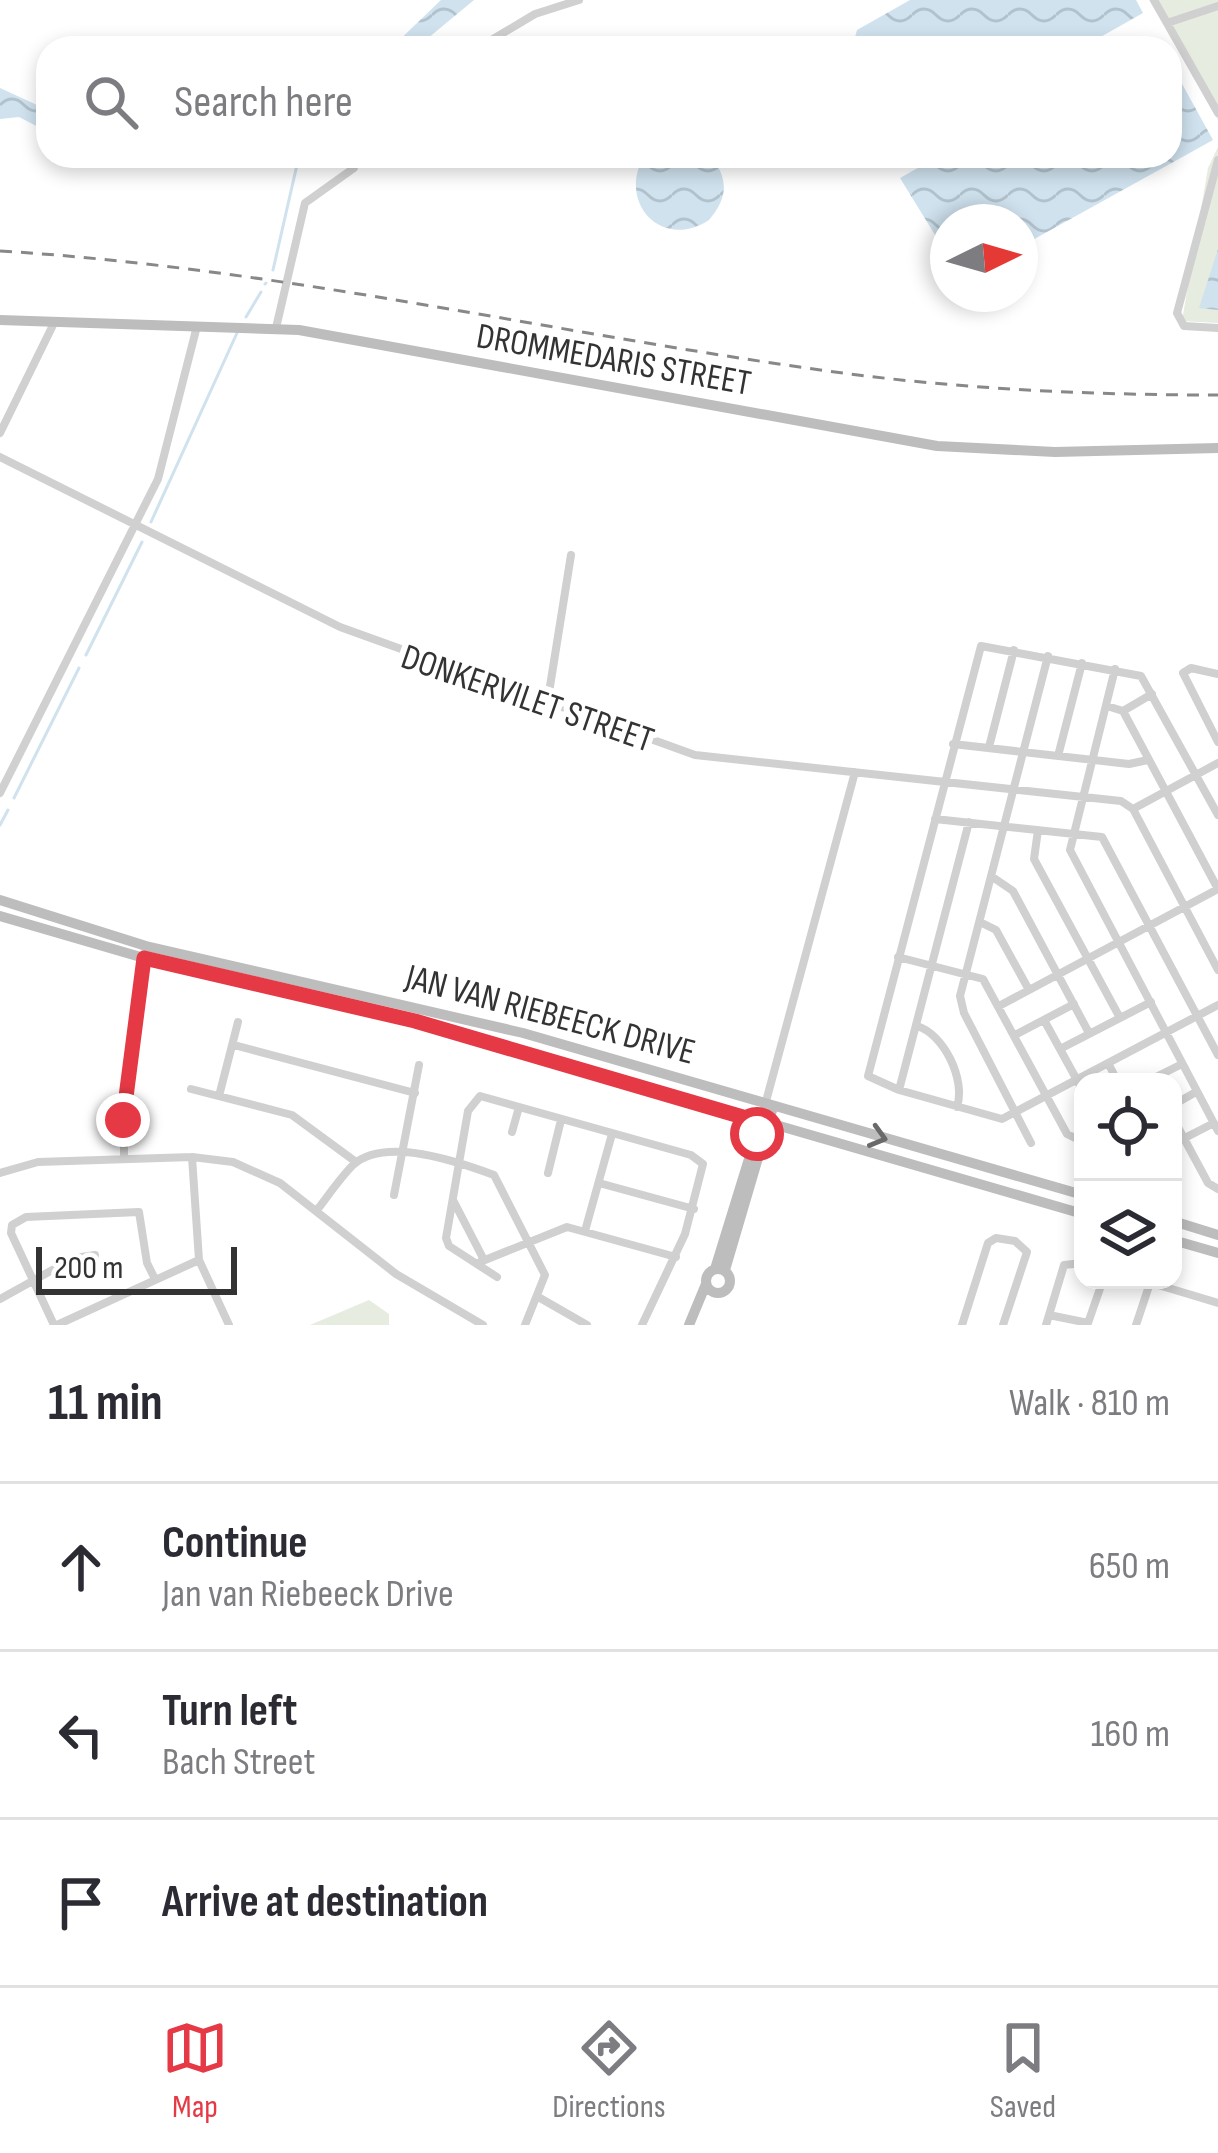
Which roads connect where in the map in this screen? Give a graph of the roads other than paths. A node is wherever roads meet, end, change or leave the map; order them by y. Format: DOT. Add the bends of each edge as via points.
graph roads {
  1 [pos="578,0"];
  2 [pos="1154,0"];
  3 [pos="1218,6"];
  4 [pos="1167,23"];
  5 [pos="498,36"];
  6 [pos="1174,36"];
  7 [pos="1182,49"];
  8 [pos="1218,113"];
  9 [pos="1218,160"];
  10 [pos="354,168"];
  11 [pos="0,320"];
  12 [pos="55,321"];
  13 [pos="197,325"];
  14 [pos="276,328"];
  15 [pos="1218,328"];
  16 [pos="0,433"];
  17 [pos="1218,448"];
  18 [pos="0,457"];
  19 [pos="136,525"];
  20 [pos="571,555"];
  21 [pos="1014,650"];
  22 [pos="1048,656"];
  23 [pos="1082,662"];
  24 [pos="1115,669"];
  25 [pos="1218,674"];
  26 [pos="1152,694"];
  27 [pos="547,705"];
  28 [pos="1107,706"];
  29 [pos="1123,711"];
  30 [pos="1218,742"];
  31 [pos="953,744"];
  32 [pos="988,748"];
  33 [pos="1023,752"];
  34 [pos="1058,756"];
  35 [pos="1092,760"];
  36 [pos="1148,760"];
  37 [pos="1218,764"];
  38 [pos="855,772"];
  39 [pos="1196,775"];
  40 [pos="945,781"];
  41 [pos="1013,789"];
  42 [pos="1166,791"];
  43 [pos="0,793"];
  44 [pos="1083,797"];
  45 [pos="1133,809"];
  46 [pos="1218,815"];
  47 [pos="935,819"];
  48 [pos="969,822"];
  49 [pos="1003,826"];
  50 [pos="1038,830"];
  51 [pos="1073,834"];
  52 [pos="991,876"];
  53 [pos="1218,889"];
  54 [pos="0,900"];
  55 [pos="1184,908"];
  56 [pos="0,916"];
  57 [pos="980,922"];
  58 [pos="1151,925"];
  59 [pos="1119,942"];
  60 [pos="145,952"];
  61 [pos="898,957"];
  62 [pos="1088,958"];
  63 [pos="933,964"];
  64 [pos="1218,970"];
  65 [pos="965,974"];
  66 [pos="1059,974"];
  67 [pos="1029,990"];
  68 [pos="1150,1002"];
  69 [pos="1074,1004"];
  70 [pos="1218,1005"];
  71 [pos="999,1006"];
  72 [pos="1198,1017"];
  73 [pos="1120,1018"];
  74 [pos="1044,1019"];
  75 [pos="238,1022"];
  76 [pos="916,1026"];
  77 [pos="1166,1033"];
  78 [pos="1089,1034"];
  79 [pos="1015,1035"];
  80 [pos="234,1045"];
  81 [pos="1060,1048"];
  82 [pos="1218,1055"];
  83 [pos="1108,1063"];
  84 [pos="1182,1064"];
  85 [pos="419,1065"];
  86 [pos="1089,1073"];
  87 [pos="1113,1073"];
  88 [pos="1164,1073"];
  89 [pos="1074,1074"];
  90 [pos="1074,1081"];
  91 [pos="191,1089"];
  92 [pos="898,1090"];
  93 [pos="1196,1092"];
  94 [pos="416,1093"];
  95 [pos="1047,1095"];
  96 [pos="219,1096"];
  97 [pos="1182,1101"];
  98 [pos="519,1106"];
  99 [pos="769,1106"];
  100 [pos="957,1107"];
  101 [pos="1016,1112"];
  102 [pos="561,1120"];
  103 [pos="764,1124"];
  104 [pos="1217,1125"];
  105 [pos="512,1132"];
  106 [pos="612,1134"];
  107 [pos="1182,1135"];
  108 [pos="1074,1138"];
  109 [pos="1184,1139"];
  110 [pos="1031,1143"];
  111 [pos="406,1154"];
  112 [pos="192,1156"];
  113 [pos="124,1159"];
  114 [pos="356,1162"];
  115 [pos="458,1164"];
  116 [pos="0,1173"];
  117 [pos="548,1173"];
  118 [pos="599,1183"];
  119 [pos="1218,1190"];
  120 [pos="1074,1192"];
  121 [pos="394,1196"];
  122 [pos="452,1199"];
  123 [pos="694,1209"];
  124 [pos="316,1210"];
  125 [pos="1074,1211"];
  126 [pos="1182,1224"];
  127 [pos="585,1231"];
  128 [pos="1218,1234"];
  129 [pos="529,1240"];
  130 [pos="1182,1243"];
  131 [pos="1218,1253"];
  132 [pos="94,1255"];
  133 [pos="676,1257"];
  134 [pos="199,1260"];
  135 [pos="482,1261"];
  136 [pos="1074,1264"];
  137 [pos="720,1270"];
  138 [pos="497,1277"];
  139 [pos="155,1279"];
  140 [pos="34,1282"];
  141 [pos="706,1284"];
  142 [pos="1099,1289"];
  143 [pos="721,1293"];
  144 [pos="540,1298"];
  145 [pos="0,1299"];
  146 [pos="1218,1303"];
  147 [pos="700,1306"];
  148 [pos="1047,1320"];
  149 [pos="55,1325"];
  150 [pos="229,1325"];
  151 [pos="483,1325"];
  152 [pos="525,1325"];
  153 [pos="586,1325"];
  154 [pos="642,1325"];
  155 [pos="689,1325"];
  156 [pos="962,1325"];
  157 [pos="1003,1325"];
  158 [pos="1136,1325"];
  1 -- 5 [label="street"];
  2 -- 4 [label="street"];
  3 -- 4 [label="street"];
  4 -- 6 [label="street"];
  7 -- 8 [label="street"];
  9 -- 15 [label="street" via="1177,314 1184,326"];
  10 -- 14 [label="street" via="320,188 300,213"];
  11 -- 12 [label="main road, DROMMEDARIS STREET"];
  12 -- 13 [label="main road, DROMMEDARIS STREET"];
  12 -- 16 [label="street"];
  13 -- 14 [label="main road, DROMMEDARIS STREET"];
  13 -- 19 [label="street" via="167,458"];
  14 -- 17 [label="main road, DROMMEDARIS STREET" via="923,445"];
  18 -- 19 [label="street, DONKERVILET STREET"];
  19 -- 27 [label="street, DONKERVILET STREET" via="355,634"];
  19 -- 43 [label="street"];
  20 -- 27 [label="street"];
  21 -- 22 [label="street"];
  21 -- 31 [label="street" via="979,649"];
  21 -- 32 [label="street"];
  22 -- 23 [label="street"];
  22 -- 33 [label="street"];
  23 -- 24 [label="street"];
  23 -- 34 [label="street"];
  24 -- 26 [label="street" via="1141,676"];
  24 -- 28 [label="street"];
  25 -- 30 [label="street" via="1183,674"];
  26 -- 29 [label="street"];
  26 -- 39 [label="street"];
  27 -- 38 [label="street, DONKERVILET STREET" via="695,755"];
  28 -- 29 [label="street"];
  28 -- 35 [label="street"];
  29 -- 36 [label="street"];
  31 -- 32 [label="street"];
  31 -- 40 [label="street"];
  32 -- 33 [label="street"];
  33 -- 34 [label="street"];
  33 -- 41 [label="street"];
  34 -- 35 [label="street"];
  35 -- 36 [label="street"];
  35 -- 44 [label="street"];
  36 -- 42 [label="street"];
  37 -- 39 [label="street"];
  38 -- 40 [label="street, DONKERVILET STREET"];
  38 -- 99 [label="street"];
  39 -- 42 [label="street"];
  39 -- 46 [label="street"];
  40 -- 41 [label="street, DONKERVILET STREET"];
  40 -- 47 [label="street"];
  41 -- 44 [label="street, DONKERVILET STREET"];
  41 -- 49 [label="street"];
  42 -- 45 [label="street"];
  42 -- 53 [label="street"];
  44 -- 45 [label="street, DONKERVILET STREET"];
  44 -- 51 [label="street"];
  45 -- 55 [label="street"];
  47 -- 48 [label="street"];
  47 -- 61 [label="street"];
  48 -- 49 [label="street"];
  48 -- 63 [label="street"];
  49 -- 50 [label="street"];
  49 -- 52 [label="street"];
  50 -- 51 [label="street"];
  50 -- 62 [label="street" via="1034,860"];
  51 -- 58 [label="street" via="1105,840"];
  51 -- 59 [label="street" via="1072,854"];
  52 -- 57 [label="street"];
  52 -- 66 [label="street" via="1010,886"];
  53 -- 55 [label="street"];
  54 -- 60 [label="main road, JAN VAN RIEBEECK DRIVE"];
  55 -- 58 [label="street"];
  55 -- 64 [label="street"];
  56 -- 60 [label="main road, JAN VAN RIEBEECK DRIVE"];
  57 -- 65 [label="street"];
  57 -- 67 [label="street" via="996,930"];
  58 -- 59 [label="street"];
  58 -- 72 [label="street"];
  59 -- 62 [label="street"];
  59 -- 68 [label="street"];
  60 -- 99 [label="main road, JAN VAN RIEBEECK DRIVE" via="461,1017"];
  60 -- 103 [label="main road, JAN VAN RIEBEECK DRIVE"];
  60 -- 113 [label="street" via="124,1092"];
  61 -- 63 [label="street"];
  61 -- 92 [label="street" via="868,1072"];
  62 -- 66 [label="street"];
  62 -- 73 [label="street"];
  63 -- 65 [label="street"];
  63 -- 76 [label="street"];
  65 -- 71 [label="street" via="982,979"];
  65 -- 101 [label="street" via="964,1013"];
  66 -- 67 [label="street"];
  66 -- 69 [label="street"];
  67 -- 71 [label="street"];
  68 -- 73 [label="street"];
  68 -- 77 [label="street"];
  69 -- 74 [label="street"];
  69 -- 78 [label="street"];
  70 -- 72 [label="street"];
  71 -- 79 [label="street"];
  72 -- 77 [label="street"];
  72 -- 82 [label="street"];
  73 -- 78 [label="street"];
  74 -- 79 [label="street"];
  74 -- 81 [label="street"];
  75 -- 80 [label="street"];
  76 -- 92 [label="street"];
  76 -- 100 [label="street" via="936,1035 962,1086"];
  77 -- 83 [label="street"];
  77 -- 84 [label="street"];
  78 -- 81 [label="street"];
  79 -- 95 [label="street"];
  80 -- 94 [label="street"];
  80 -- 96 [label="street"];
  81 -- 89 [label="street"];
  83 -- 86 [label="street"];
  83 -- 87 [label="street"];
  84 -- 88 [label="street"];
  84 -- 93 [label="street"];
  85 -- 94 [label="street"];
  90 -- 95 [label="street"];
  91 -- 96 [label="street"];
  92 -- 100 [label="street"];
  93 -- 97 [label="street"];
  93 -- 104 [label="street"];
  94 -- 111 [label="street"];
  95 -- 101 [label="street"];
  95 -- 108 [label="street"];
  96 -- 114 [label="street" via="300,1119"];
  98 -- 102 [label="street"];
  98 -- 105 [label="street"];
  98 -- 115 [label="street" via="472,1100"];
  99 -- 103 [label="main road"];
  99 -- 120 [label="main road, JAN VAN RIEBEECK DRIVE, one-way"];
  100 -- 101 [label="street" via="998,1119"];
  101 -- 110 [label="street"];
  102 -- 106 [label="street"];
  102 -- 117 [label="street"];
  103 -- 125 [label="main road, JAN VAN RIEBEECK DRIVE"];
  103 -- 137 [label="main road"];
  104 -- 109 [label="street"];
  106 -- 118 [label="street"];
  106 -- 123 [label="street" via="700,1161"];
  107 -- 109 [label="street"];
  109 -- 119 [label="street"];
  111 -- 114 [label="street"];
  111 -- 115 [label="street"];
  111 -- 121 [label="street"];
  112 -- 113 [label="street"];
  112 -- 124 [label="street" via="254,1170"];
  112 -- 134 [label="street"];
  113 -- 116 [label="street" via="38,1162"];
  114 -- 124 [label="street"];
  115 -- 122 [label="street"];
  115 -- 129 [label="street" via="498,1179"];
  118 -- 123 [label="street"];
  118 -- 127 [label="street"];
  122 -- 135 [label="street"];
  122 -- 135 [label="street" via="447,1243"];
  123 -- 133 [label="street"];
  124 -- 151 [label="street" via="397,1274"];
  126 -- 128 [label="main road"];
  127 -- 129 [label="street" via="562,1228"];
  127 -- 133 [label="street"];
  129 -- 135 [label="street"];
  129 -- 144 [label="street" via="545,1275"];
  130 -- 131 [label="main road"];
  132 -- 140 [label="street"];
  133 -- 154 [label="street"];
  134 -- 139 [label="street"];
  134 -- 150 [label="street"];
  135 -- 138 [label="street"];
  136 -- 148 [label="street" via="1064,1265"];
  137 -- 141 [label="main road"];
  137 -- 143 [label="main road" via="730,1283"];
  139 -- 140 [label="street" via="139,1212 15,1222 11,1233"];
  139 -- 149 [label="street"];
  140 -- 145 [label="street"];
  140 -- 149 [label="street"];
  141 -- 143 [label="main road"];
  141 -- 147 [label="main road"];
  142 -- 148 [label="street" via="1088,1323"];
  143 -- 147 [label="main road"];
  144 -- 152 [label="street"];
  144 -- 153 [label="street"];
  146 -- 158 [label="street" via="1155,1284"];
  147 -- 155 [label="main road"];
  156 -- 157 [label="street" via="988,1244 997,1238 1027,1252"];
}
